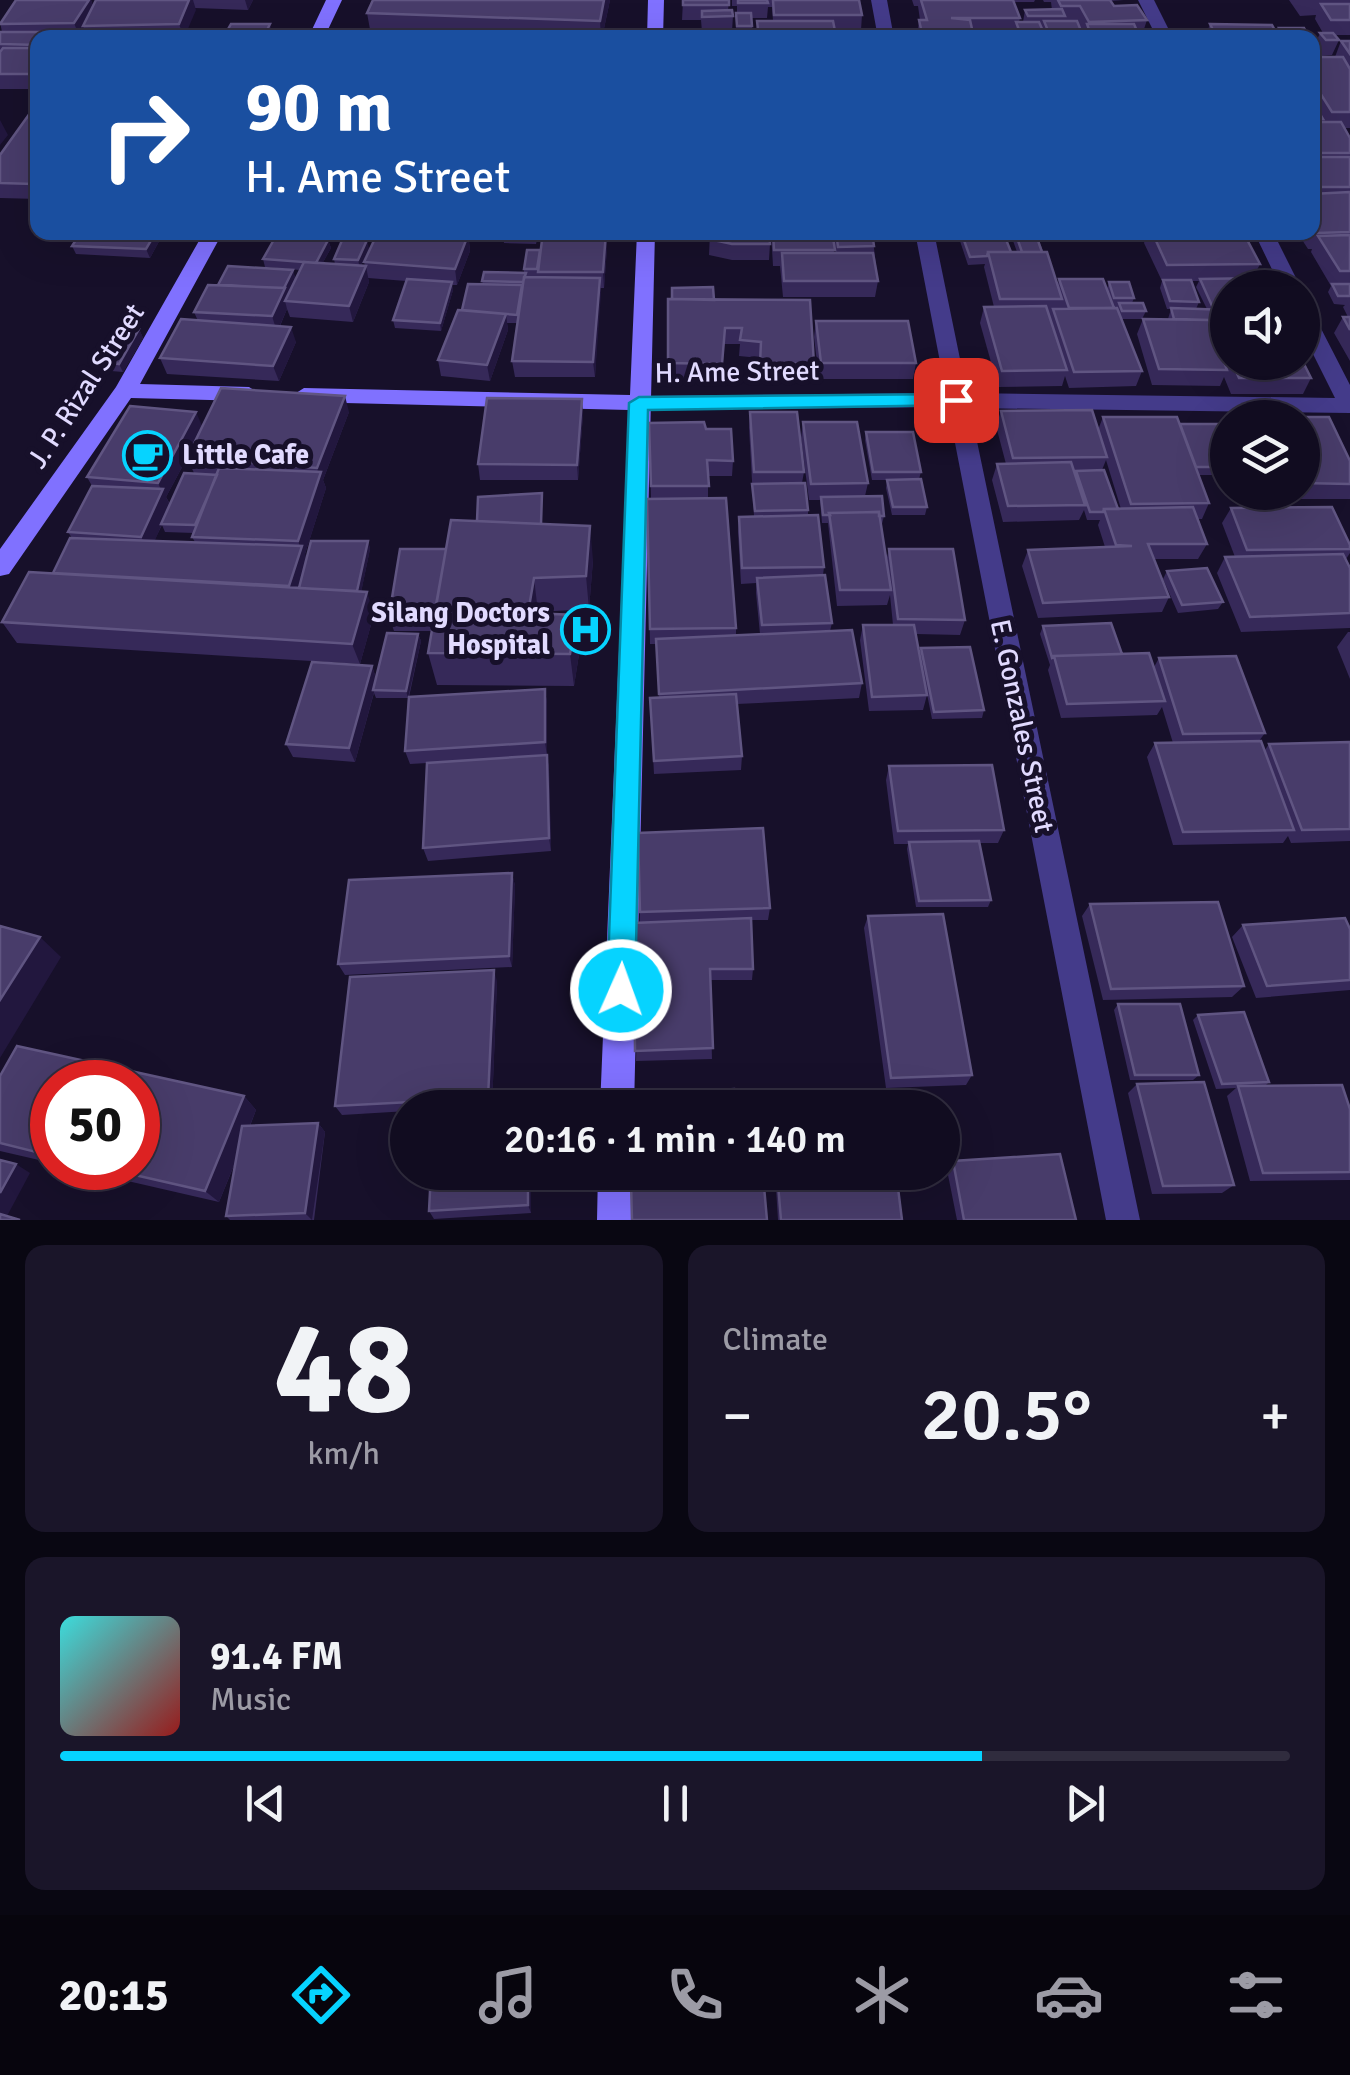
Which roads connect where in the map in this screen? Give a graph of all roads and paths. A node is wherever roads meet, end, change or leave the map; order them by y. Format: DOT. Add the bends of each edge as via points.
graph roads {
  1 [pos="334,0"];
  2 [pos="656,0"];
  3 [pos="879,0"];
  4 [pos="1146,0"];
  5 [pos="320,30"];
  6 [pos="654,30"];
  7 [pos="885,30"];
  8 [pos="1161,30"];
  9 [pos="210,240"];
  10 [pos="646,240"];
  11 [pos="926,240"];
  12 [pos="1267,240"];
  13 [pos="1282,270"];
  14 [pos="1320,347"];
  15 [pos="126,391"];
  16 [pos="956,400"];
  17 [pos="639,403"];
  18 [pos="1350,406"];
  19 [pos="0,566"];
  20 [pos="619,1090"];
  21 [pos="615,1190"];
  22 [pos="614,1220"];
  23 [pos="1123,1220"];
  1 -- 5 [label="main road"];
  2 -- 6 [label="main road"];
  3 -- 7 [label="street"];
  4 -- 8 [label="street"];
  9 -- 15 [label="main road, J. P. Rizal Street"];
  10 -- 17 [label="main road"];
  11 -- 16 [label="street, E. Gonzales Street"];
  12 -- 13 [label="street"];
  14 -- 18 [label="street"];
  15 -- 17 [label="main road, H. Ame Street"];
  15 -- 19 [label="main road, J. P. Rizal Street"];
  16 -- 17 [label="street, H. Ame Street"];
  16 -- 18 [label="street, H. Ame Street"];
  16 -- 23 [label="street, E. Gonzales Street"];
  17 -- 20 [label="main road"];
  21 -- 22 [label="main road"];
}
